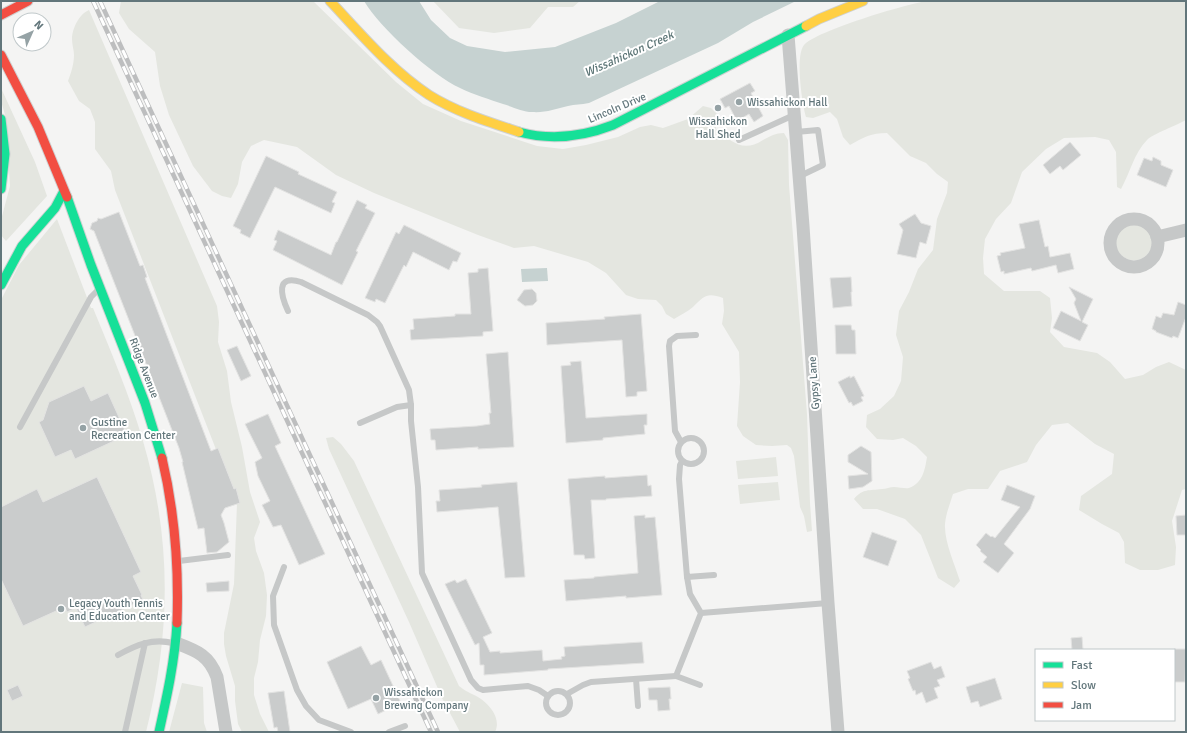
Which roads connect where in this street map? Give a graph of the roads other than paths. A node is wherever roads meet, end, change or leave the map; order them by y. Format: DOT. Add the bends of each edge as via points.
graph roads {
  1 [pos="28,1"];
  2 [pos="330,1"];
  3 [pos="863,1"];
  4 [pos="1,15"];
  5 [pos="788,35"];
  6 [pos="1,56"];
  7 [pos="795,115"];
  8 [pos="1,119"];
  9 [pos="796,132"];
  10 [pos="739,140"];
  11 [pos="799,176"];
  12 [pos="1,189"];
  13 [pos="64,191"];
  14 [pos="46,204"];
  15 [pos="1186,230"];
  16 [pos="1157,236"];
  17 [pos="1,285"];
  18 [pos="100,288"];
  19 [pos="288,311"];
  20 [pos="696,335"];
  21 [pos="411,405"];
  22 [pos="360,423"];
  23 [pos="20,427"];
  24 [pos="681,442"];
  25 [pos="682,461"];
  26 [pos="228,555"];
  27 [pos="178,561"];
  28 [pos="284,567"];
  29 [pos="714,575"];
  30 [pos="687,578"];
  31 [pos="828,603"];
  32 [pos="701,613"];
  33 [pos="145,643"];
  34 [pos="176,643"];
  35 [pos="118,655"];
  36 [pos="676,676"];
  37 [pos="636,679"];
  38 [pos="700,685"];
  39 [pos="567,694"];
  40 [pos="548,696"];
  41 [pos="638,706"];
  42 [pos="405,726"];
  43 [pos="125,732"];
  44 [pos="160,732"];
  45 [pos="226,732"];
  46 [pos="351,732"];
  47 [pos="389,732"];
  48 [pos="838,732"];
  1 -- 4 [label="main road"];
  2 -- 5 [label="main road, Lincoln Drive" via="422,91 463,112 542,137 583,135 610,126 638,114"];
  3 -- 5 [label="main road, Lincoln Drive"];
  5 -- 7 [label="street, Gypsy Lane"];
  6 -- 13 [label="main road, Ridge Avenue" via="38,128"];
  7 -- 9 [label="street, Gypsy Lane"];
  7 -- 10 [label="lane"];
  8 -- 12 [label="main road" via="4,151"];
  9 -- 11 [label="street, Gypsy Lane"];
  9 -- 11 [label="lane" via="818,130 823,165"];
  11 -- 31 [label="street, Gypsy Lane"];
  13 -- 14 [label="main road"];
  13 -- 17 [label="main road" via="55,208 22,246"];
  13 -- 18 [label="main road, Ridge Avenue"];
  15 -- 16 [label="street"];
  18 -- 23 [label="lane" via="91,297"];
  18 -- 27 [label="main road, Ridge Avenue" via="159,444 172,506"];
  19 -- 21 [label="lane" via="281,291 289,280 294,280 372,318 380,326 409,390"];
  20 -- 24 [label="lane" via="677,336 670,341 669,346 675,431"];
  21 -- 22 [label="lane" via="397,407"];
  21 -- 40 [label="lane" via="422,573 471,680 483,690 528,686"];
  24 -- 25 [label="lane" via="677,450"];
  24 -- 25 [label="lane" via="689,438 698,440 704,451 701,459 694,464"];
  25 -- 30 [label="lane" via="679,479"];
  26 -- 27 [label="lane"];
  27 -- 34 [label="main road, Ridge Avenue"];
  28 -- 46 [label="lane" via="273,596 274,625 297,690 306,706 319,720"];
  29 -- 30 [label="lane"];
  30 -- 32 [label="lane" via="690,594"];
  31 -- 32 [label="lane"];
  31 -- 48 [label="street, Gypsy Lane"];
  32 -- 36 [label="lane"];
  33 -- 34 [label="lane"];
  33 -- 35 [label="lane" via="133,646"];
  33 -- 43 [label="lane"];
  34 -- 44 [label="main road, Ridge Avenue"];
  34 -- 45 [label="street" via="201,654 214,670"];
  36 -- 37 [label="lane"];
  36 -- 38 [label="lane"];
  37 -- 39 [label="lane" via="591,682"];
  37 -- 41 [label="lane"];
  39 -- 40 [label="lane" via="558,690"];
  39 -- 40 [label="lane" via="570,708 559,715 552,713 548,708"];
  42 -- 47 [label="lane"];
}
